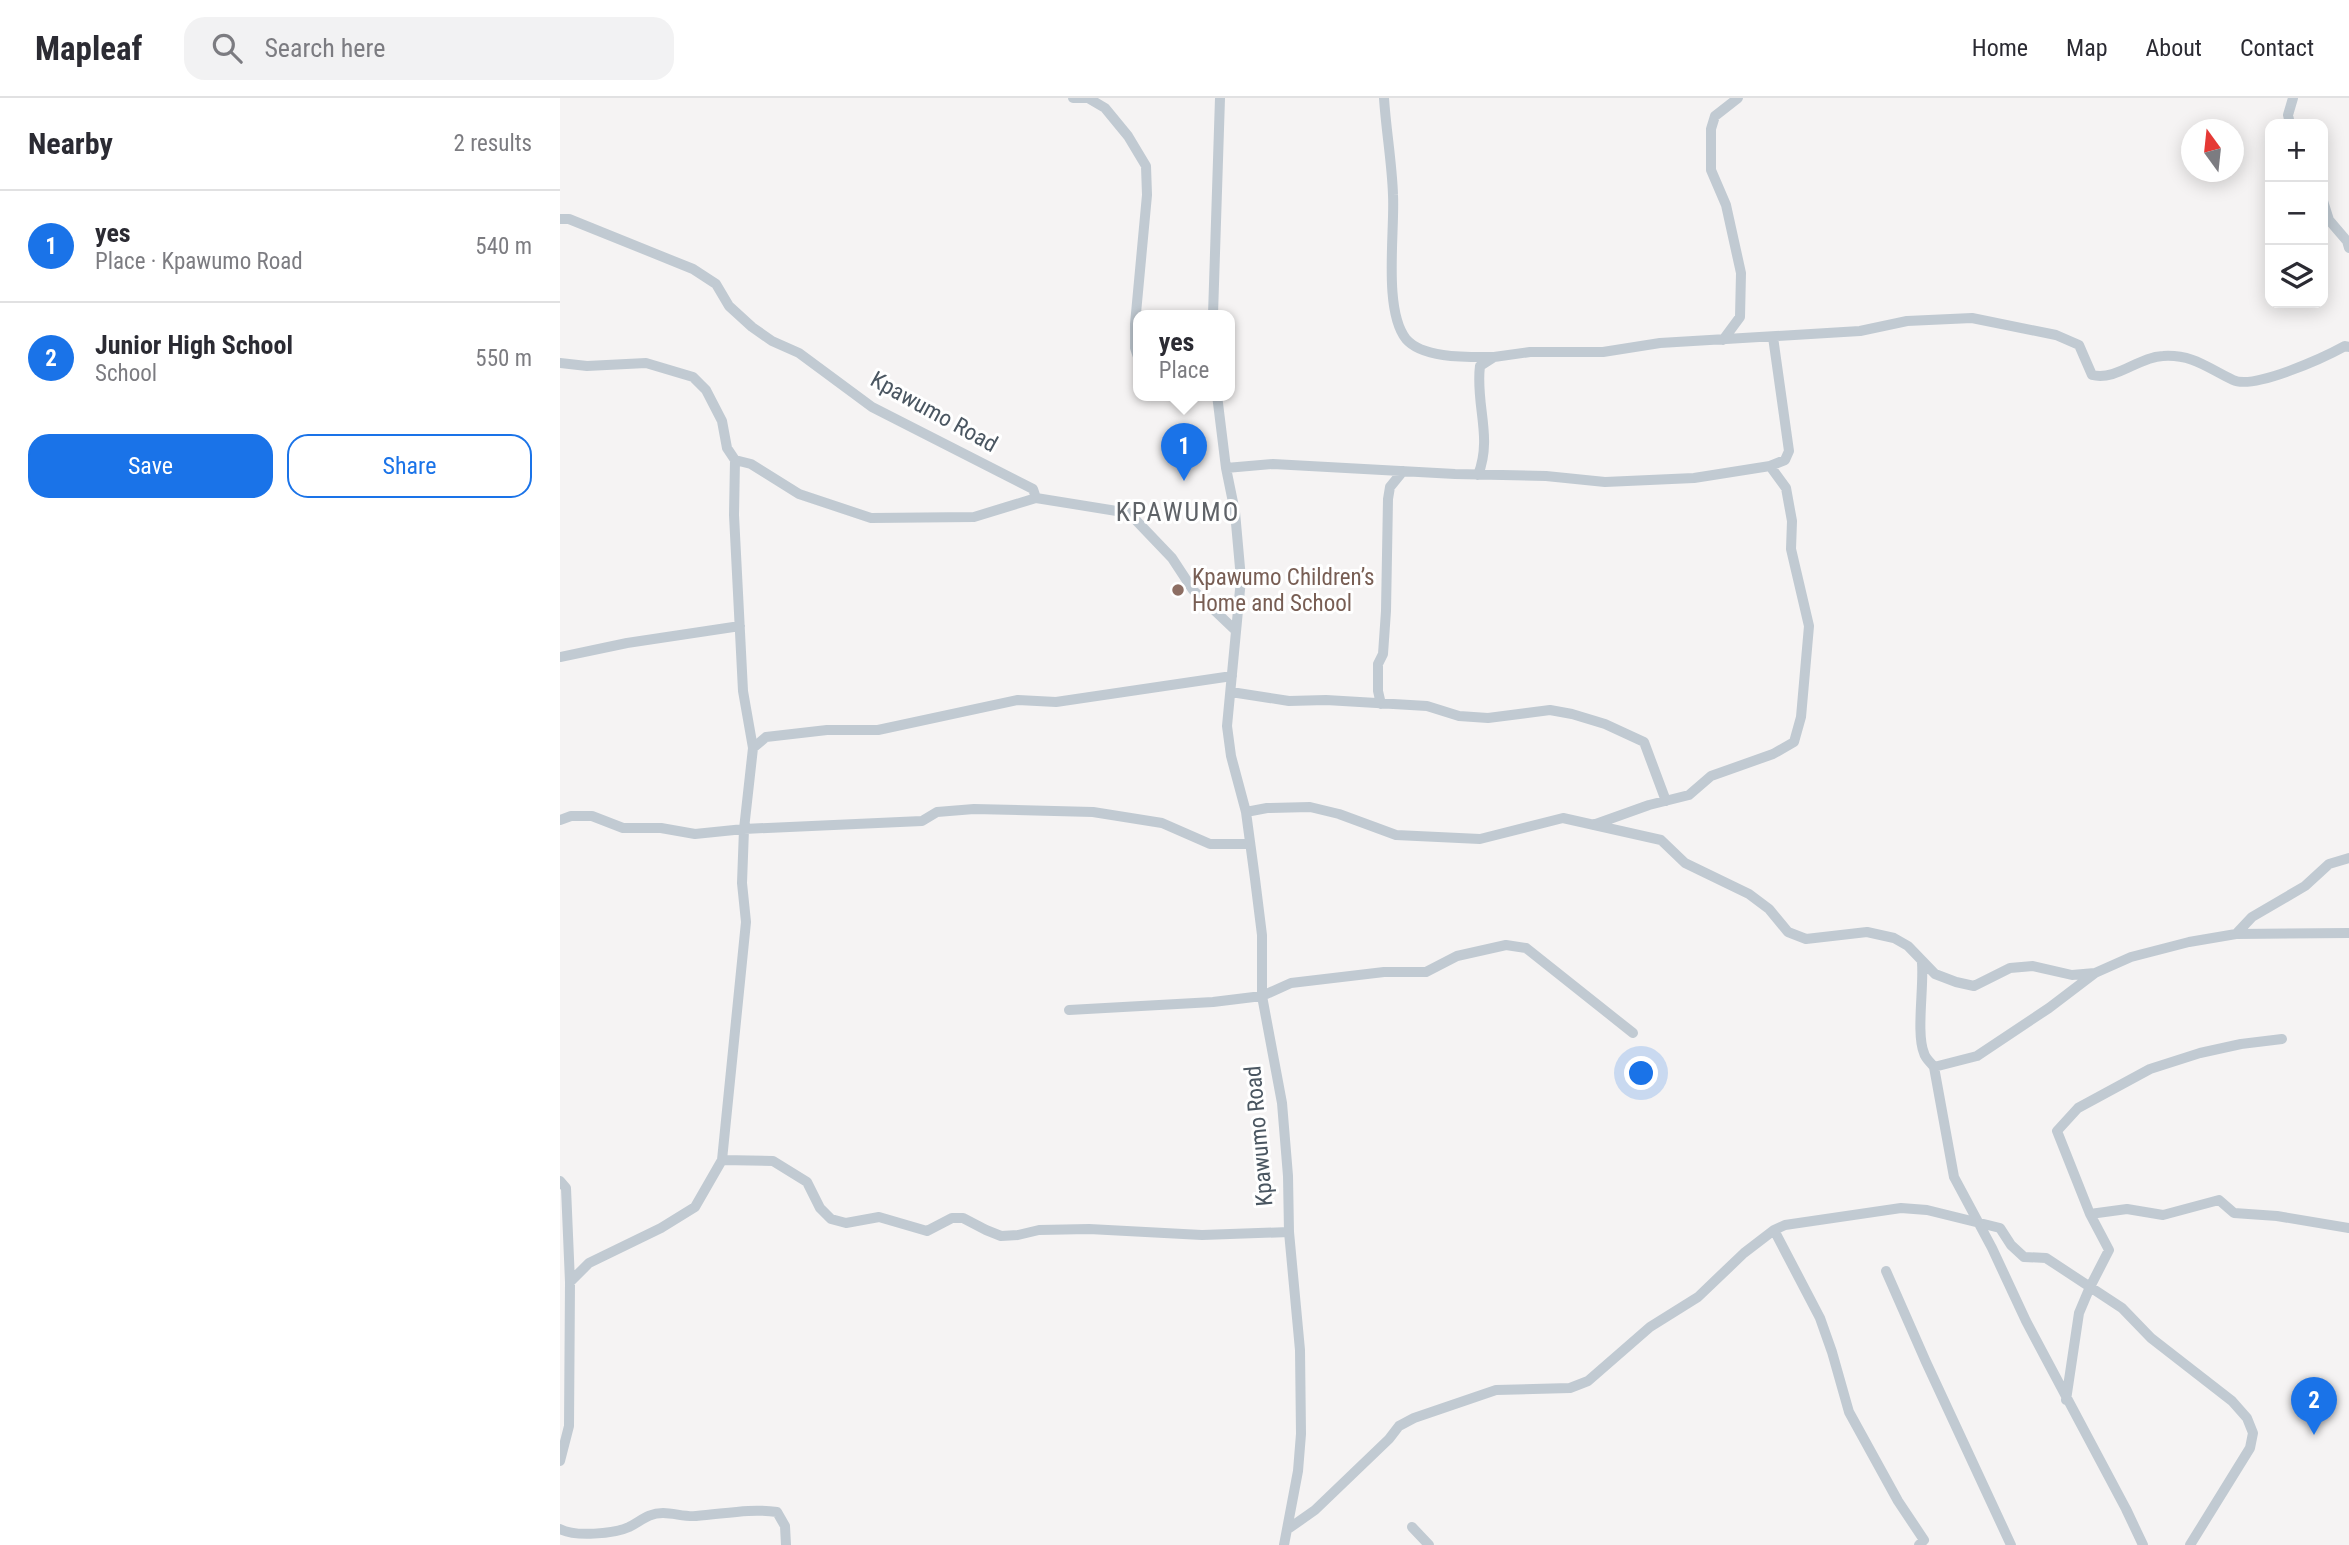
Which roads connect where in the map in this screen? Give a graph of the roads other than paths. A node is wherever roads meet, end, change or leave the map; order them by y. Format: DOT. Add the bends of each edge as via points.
graph roads {
  1 [pos="1073,98"];
  2 [pos="1087,98"];
  3 [pos="1220,98"];
  4 [pos="1384,98"];
  5 [pos="1738,98"];
  6 [pos="2293,98"];
  7 [pos="2289,119"];
  8 [pos="2328,217"];
  9 [pos="560,219"];
  10 [pos="2349,248"];
  11 [pos="1136,310"];
  12 [pos="1213,310"];
  13 [pos="1773,337"];
  14 [pos="1723,340"];
  15 [pos="2349,347"];
  16 [pos="1494,358"];
  17 [pos="560,362"];
  18 [pos="1218,401"];
  19 [pos="735,460"];
  20 [pos="1770,466"];
  21 [pos="1226,468"];
  22 [pos="1403,471"];
  23 [pos="1478,475"];
  24 [pos="1036,498"];
  25 [pos="740,626"];
  26 [pos="1235,630"];
  27 [pos="560,657"];
  28 [pos="1232,676"];
  29 [pos="1231,692"];
  30 [pos="1381,704"];
  31 [pos="753,748"];
  32 [pos="1666,801"];
  33 [pos="1246,812"];
  34 [pos="560,820"];
  35 [pos="1593,825"];
  36 [pos="744,829"];
  37 [pos="1249,844"];
  38 [pos="2349,858"];
  39 [pos="2349,933"];
  40 [pos="2236,934"];
  41 [pos="1922,963"];
  42 [pos="2095,973"];
  43 [pos="1262,996"];
  44 [pos="1069,1010"];
  45 [pos="1633,1033"];
  46 [pos="2282,1039"];
  47 [pos="1934,1067"];
  48 [pos="722,1160"];
  49 [pos="560,1181"];
  50 [pos="2090,1214"];
  51 [pos="1976,1221"];
  52 [pos="2349,1228"];
  53 [pos="1774,1230"];
  54 [pos="1289,1232"];
  55 [pos="1886,1271"];
  56 [pos="570,1282"];
  57 [pos="2090,1287"];
  58 [pos="2066,1399"];
  59 [pos="560,1461"];
  60 [pos="1412,1527"];
  61 [pos="560,1529"];
  62 [pos="1288,1529"];
  63 [pos="786,1545"];
  64 [pos="1284,1545"];
  65 [pos="1429,1545"];
  66 [pos="1919,1545"];
  67 [pos="2011,1545"];
  68 [pos="2143,1545"];
  69 [pos="2190,1545"];
  1 -- 2 [label="street"];
  2 -- 11 [label="street" via="1105,108 1146,166"];
  3 -- 12 [label="street"];
  4 -- 16 [label="street" via="1394,197 1393,288 1396,314 1406,339 1426,352"];
  5 -- 14 [label="street" via="1715,116 1711,129 1710,170 1726,205 1741,274 1740,317"];
  6 -- 7 [label="street"];
  8 -- 10 [label="street"];
  9 -- 24 [label="street, Kpawumo Road" via="693,269 716,284 729,306 772,341 799,353 872,407 1033,489"];
  13 -- 14 [label="street"];
  13 -- 15 [label="street" via="1972,318 2056,335 2079,345 2092,375 2105,378 2162,355 2197,360 2236,382 2267,377"];
  13 -- 20 [label="street" via="1788,451 1785,460"];
  14 -- 16 [label="street"];
  16 -- 23 [label="street" via="1480,366 1478,379 1485,457"];
  17 -- 19 [label="street" via="587,366 646,363 693,377 706,390 722,421 727,448"];
  18 -- 21 [label="street, Kpawumo Road"];
  19 -- 24 [label="street" via="751,464 799,494 871,518 974,517"];
  19 -- 25 [label="street"];
  20 -- 23 [label="street" via="1694,478 1605,482"];
  20 -- 32 [label="street" via="1786,488 1791,549 1809,626 1801,717 1794,742 1711,776 1689,794"];
  21 -- 22 [label="street" via="1273,464"];
  21 -- 26 [label="street, Kpawumo Road" via="1241,579"];
  22 -- 23 [label="street"];
  22 -- 30 [label="street" via="1390,487 1388,499 1387,611 1378,664"];
  24 -- 26 [label="street, Kpawumo Road" via="1129,513 1172,558 1193,590"];
  25 -- 27 [label="street"];
  25 -- 31 [label="street" via="743,691"];
  26 -- 28 [label="street, Kpawumo Road"];
  28 -- 29 [label="street, Kpawumo Road"];
  28 -- 31 [label="street" via="1056,702 1018,700 878,730 766,737"];
  29 -- 30 [label="street" via="1289,701"];
  29 -- 33 [label="street, Kpawumo Road" via="1227,726"];
  30 -- 32 [label="street" via="1427,706 1459,716 1488,718 1550,710 1605,724 1644,742"];
  31 -- 36 [label="street"];
  32 -- 35 [label="street"];
  33 -- 35 [label="street" via="1310,807 1396,835 1479,839 1563,818"];
  33 -- 37 [label="street, Kpawumo Road"];
  34 -- 36 [label="street" via="592,816 623,828 695,834"];
  35 -- 41 [label="street" via="1661,840 1685,863 1749,894 1769,909 1787,932 1806,939 1867,932 1894,938"];
  36 -- 37 [label="street" via="922,821 937,812 974,809 1093,812 1162,823 1210,844"];
  36 -- 48 [label="street" via="746,922"];
  37 -- 43 [label="street, Kpawumo Road" via="1262,935"];
  38 -- 40 [label="street" via="2329,864 2305,886 2252,917"];
  39 -- 40 [label="street"];
  40 -- 42 [label="street" via="2131,957"];
  41 -- 42 [label="street" via="1935,974 1974,986 2010,968"];
  41 -- 47 [label="street" via="1924,1054"];
  42 -- 47 [label="street" via="1977,1056"];
  43 -- 44 [label="street"];
  43 -- 45 [label="street" via="1291,983 1426,972 1457,956 1506,945 1525,948"];
  43 -- 54 [label="street, Kpawumo Road" via="1282,1103"];
  46 -- 50 [label="street" via="2200,1053 2150,1069 2078,1108 2057,1131"];
  47 -- 51 [label="street" via="1954,1177"];
  48 -- 54 [label="street" via="773,1161 807,1182 820,1209 831,1219 846,1223 879,1217 927,1231 952,1218 963,1218 1001,1236 1089,1229 1202,1236"];
  48 -- 56 [label="street" via="695,1207 589,1263"];
  49 -- 56 [label="street" via="566,1188"];
  50 -- 52 [label="street" via="2127,1209 2163,1215 2219,1200 2234,1213"];
  50 -- 57 [label="street" via="2109,1250"];
  51 -- 53 [label="street" via="1901,1208"];
  51 -- 57 [label="street" via="2000,1228 2024,1256 2046,1258"];
  51 -- 58 [label="street"];
  53 -- 62 [label="street" via="1698,1297 1650,1327 1588,1381 1570,1388 1496,1390 1414,1418 1399,1426 1315,1510"];
  53 -- 66 [label="street" via="1819,1318 1849,1412 1924,1540"];
  54 -- 62 [label="street, Kpawumo Road" via="1300,1350 1301,1434"];
  55 -- 67 [label="street"];
  56 -- 59 [label="street" via="569,1426"];
  57 -- 58 [label="street" via="2079,1313"];
  57 -- 69 [label="street" via="2122,1308 2151,1338 2232,1401 2250,1425 2250,1448"];
  58 -- 68 [label="street"];
  60 -- 65 [label="street"];
  61 -- 63 [label="street" via="583,1535 627,1528 646,1516 662,1513 693,1517 754,1509 777,1512 785,1526"];
  62 -- 64 [label="street, Kpawumo Road"];
}
